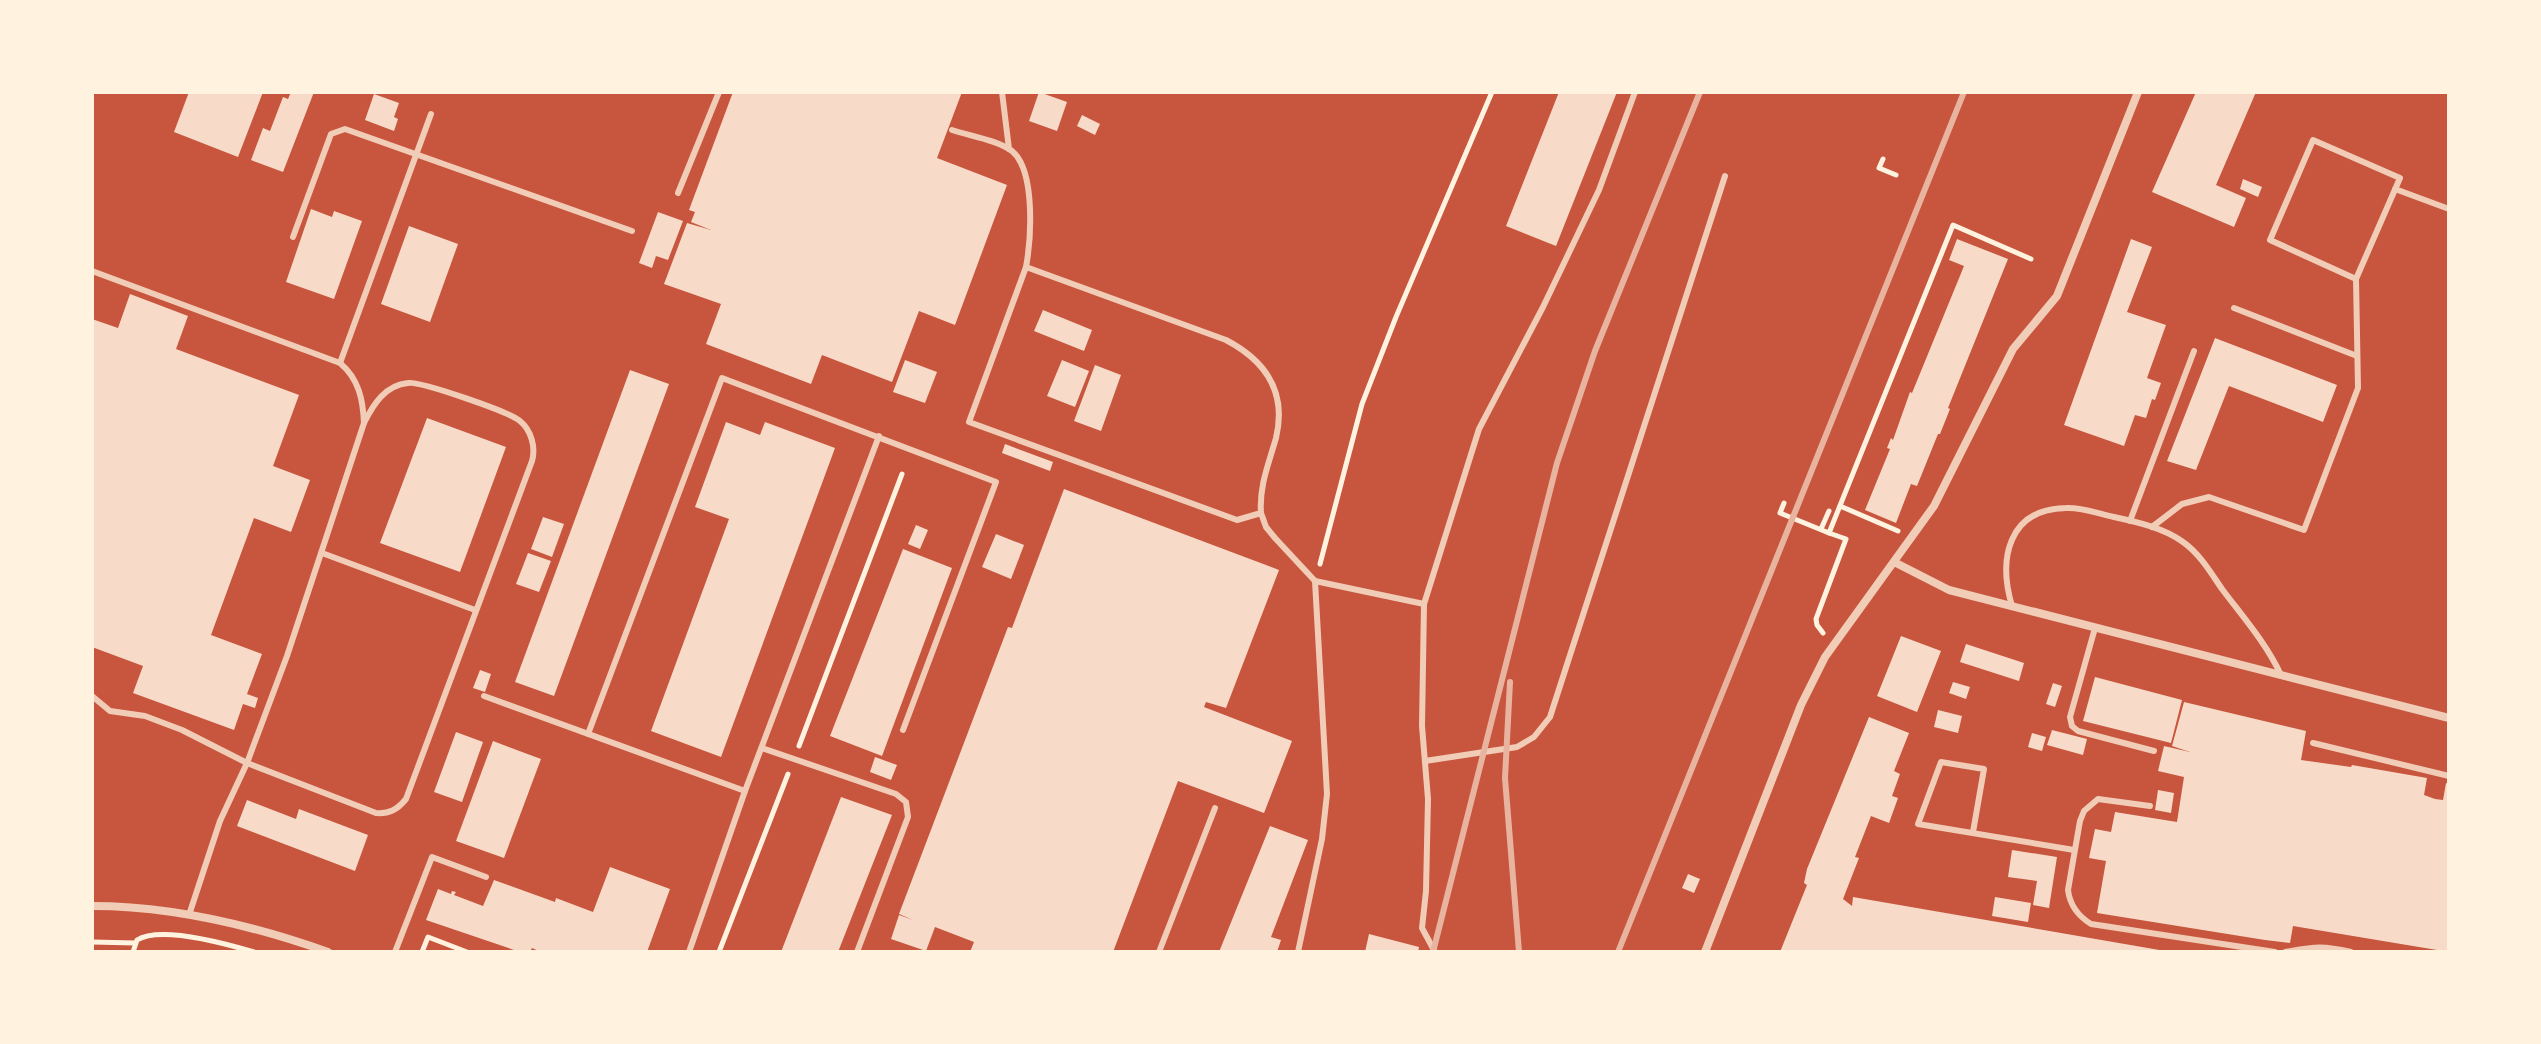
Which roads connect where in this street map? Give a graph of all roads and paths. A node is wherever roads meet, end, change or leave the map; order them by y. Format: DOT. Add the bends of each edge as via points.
graph roads {
  1 [pos="719,92"];
  2 [pos="1002,92"];
  3 [pos="1492,92"];
  4 [pos="1635,92"];
  5 [pos="2138,92"];
  6 [pos="431,114"];
  7 [pos="952,130"];
  8 [pos="1009,149"];
  9 [pos="416,154"];
  10 [pos="1883,159"];
  11 [pos="1896,175"];
  12 [pos="1725,176"];
  13 [pos="2395,189"];
  14 [pos="678,193"];
  15 [pos="2449,209"];
  16 [pos="632,231"];
  17 [pos="293,237"];
  18 [pos="2031,259"];
  19 [pos="1026,267"];
  20 [pos="92,271"];
  21 [pos="2356,279"];
  22 [pos="2234,308"];
  23 [pos="2194,351"];
  24 [pos="2357,356"];
  25 [pos="340,363"];
  26 [pos="364,423"];
  27 [pos="879,436"];
  28 [pos="902,474"];
  29 [pos="1784,503"];
  30 [pos="1840,506"];
  31 [pos="1829,511"];
  32 [pos="1261,513"];
  33 [pos="2130,521"];
  34 [pos="2152,527"];
  35 [pos="1821,529"];
  36 [pos="1829,533"];
  37 [pos="1913,538"];
  38 [pos="322,553"];
  39 [pos="1896,563"];
  40 [pos="1315,581"];
  41 [pos="1424,604"];
  42 [pos="2012,606"];
  43 [pos="475,610"];
  44 [pos="2095,628"];
  45 [pos="1835,645"];
  46 [pos="2281,675"];
  47 [pos="92,696"];
  48 [pos="484,696"];
  49 [pos="2449,718"];
  50 [pos="903,730"];
  51 [pos="588,734"];
  52 [pos="2313,743"];
  53 [pos="762,748"];
  54 [pos="2154,751"];
  55 [pos="794,759"];
  56 [pos="1425,761"];
  57 [pos="247,763"];
  58 [pos="2449,776"];
  59 [pos="745,791"];
  60 [pos="2150,806"];
  61 [pos="1215,808"];
  62 [pos="1973,832"];
  63 [pos="2074,850"];
  64 [pos="486,877"];
  65 [pos="92,906"];
  66 [pos="189,915"];
  67 [pos="92,942"];
  68 [pos="135,943"];
  69 [pos="233,949"];
  70 [pos="133,952"];
  71 [pos="254,952"];
  72 [pos="328,952"];
  73 [pos="395,952"];
  74 [pos="422,952"];
  75 [pos="467,952"];
  76 [pos="689,952"];
  77 [pos="719,952"];
  78 [pos="857,952"];
  79 [pos="1159,952"];
  80 [pos="1298,952"];
  81 [pos="1435,952"];
  82 [pos="1705,952"];
  83 [pos="2275,952"];
  84 [pos="2285,952"];
  85 [pos="2351,952"];
  1 -- 14 [label="lane"];
  2 -- 8 [label="lane"];
  3 -- 40 [label="path" via="1362,404"];
  4 -- 41 [label="lane" via="1599,190 1479,429"];
  5 -- 37 [label="street" via="2057,296 2013,349 1963,453"];
  6 -- 9 [label="lane"];
  7 -- 8 [label="lane"];
  8 -- 19 [label="lane" via="1023,170 1029,199"];
  9 -- 16 [label="lane"];
  9 -- 17 [label="lane" via="345,129 331,134"];
  9 -- 25 [label="lane"];
  10 -- 11 [label="path" via="1879,168"];
  12 -- 56 [label="lane" via="1550,717 1534,737 1517,747"];
  13 -- 15 [label="lane"];
  13 -- 21 [label="lane"];
  13 -- 21 [label="lane" via="2400,178 2313,140 2270,240"];
  18 -- 30 [label="path" via="1953,225"];
  19 -- 32 [label="lane" via="1226,340 1258,362 1274,386 1278,417"];
  19 -- 32 [label="lane" via="969,422 1237,520"];
  20 -- 25 [label="lane"];
  21 -- 24 [label="lane"];
  22 -- 24 [label="lane"];
  23 -- 33 [label="lane"];
  24 -- 34 [label="lane" via="2358,388 2304,530 2209,497 2182,504"];
  25 -- 26 [label="lane" via="356,381"];
  26 -- 38 [label="lane"];
  26 -- 43 [label="lane" via="382,395 409,382 514,417 531,437 533,455"];
  27 -- 50 [label="lane" via="996,482"];
  27 -- 51 [label="lane" via="722,378"];
  27 -- 53 [label="lane"];
  28 -- 55 [label="path"];
  29 -- 35 [label="path" via="1780,513"];
  30 -- 36 [label="path"];
  30 -- 37 [label="path"];
  31 -- 35 [label="path"];
  32 -- 40 [label="lane" via="1266,527"];
  33 -- 34 [label="lane"];
  33 -- 42 [label="lane" via="2070,507 2035,514 2018,528 2007,550 2004,572"];
  34 -- 46 [label="lane" via="2194,551"];
  35 -- 36 [label="path"];
  36 -- 45 [label="path" via="1846,539 1816,619"];
  37 -- 39 [label="street"];
  38 -- 43 [label="lane"];
  38 -- 57 [label="lane"];
  39 -- 42 [label="street" via="1930,583"];
  39 -- 45 [label="street"];
  40 -- 41 [label="lane"];
  40 -- 80 [label="lane" via="1327,794"];
  41 -- 56 [label="lane"];
  42 -- 44 [label="street"];
  43 -- 57 [label="lane" via="406,799 393,812 376,813"];
  44 -- 46 [label="street"];
  44 -- 54 [label="lane" via="2070,717 2072,726"];
  45 -- 82 [label="street" via="1801,705"];
  46 -- 49 [label="street"];
  47 -- 57 [label="lane" via="110,711 145,716 182,730"];
  48 -- 51 [label="lane"];
  51 -- 59 [label="lane"];
  52 -- 58 [label="lane"];
  53 -- 55 [label="lane"];
  53 -- 59 [label="lane"];
  55 -- 77 [label="path"];
  55 -- 78 [label="lane" via="906,802 908,817"];
  56 -- 81 [label="lane" via="1422,928"];
  57 -- 66 [label="lane" via="220,821"];
  59 -- 76 [label="lane"];
  60 -- 63 [label="lane" via="2106,799 2091,803 2080,821"];
  61 -- 79 [label="lane"];
  62 -- 62 [label="lane" via="1918,824 1941,762 1984,769"];
  62 -- 63 [label="lane"];
  63 -- 83 [label="lane" via="2069,899 2091,924"];
  64 -- 73 [label="lane" via="432,857"];
  65 -- 66 [label="street"];
  66 -- 72 [label="street"];
  67 -- 68 [label="path"];
  68 -- 69 [label="path" via="144,936 171,935"];
  68 -- 70 [label="path"];
  69 -- 71 [label="path"];
  74 -- 75 [label="path" via="428,937"];
  84 -- 85 [label="lane" via="2324,946"];
}
